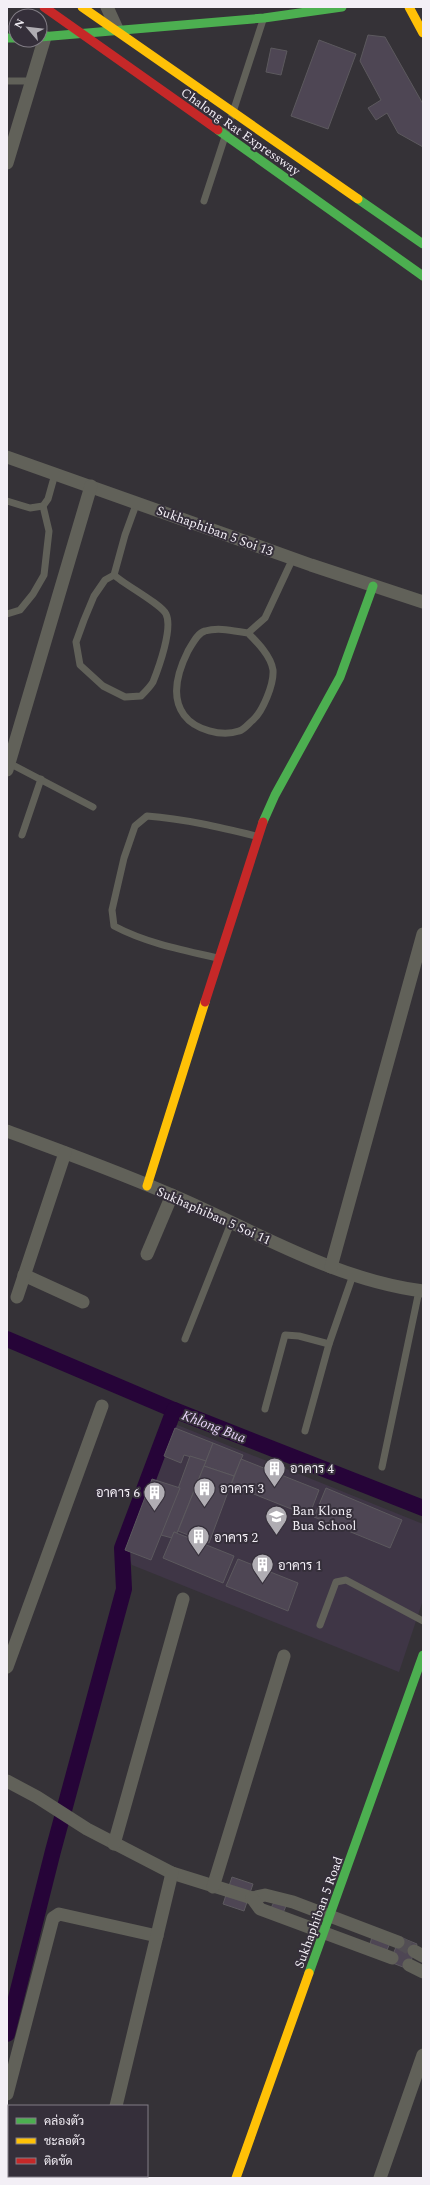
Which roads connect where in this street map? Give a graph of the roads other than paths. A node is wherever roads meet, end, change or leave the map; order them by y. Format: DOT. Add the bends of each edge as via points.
graph roads {
  1 [pos="44,7"];
  2 [pos="82,7"];
  3 [pos="107,7"];
  4 [pos="342,7"];
  5 [pos="409,7"];
  6 [pos="264,18"];
  7 [pos="118,30"];
  8 [pos="423,33"];
  9 [pos="48,36"];
  10 [pos="40,48"];
  11 [pos="7,80"];
  12 [pos="32,81"];
  13 [pos="7,163"];
  14 [pos="204,201"];
  15 [pos="423,244"];
  16 [pos="423,276"];
  17 [pos="7,457"];
  18 [pos="55,474"];
  19 [pos="91,486"];
  20 [pos="7,500"];
  21 [pos="137,502"];
  22 [pos="43,506"];
  23 [pos="293,558"];
  24 [pos="114,575"];
  25 [pos="373,586"];
  26 [pos="423,602"];
  27 [pos="7,614"];
  28 [pos="248,633"];
  29 [pos="8,765"];
  30 [pos="41,779"];
  31 [pos="93,807"];
  32 [pos="22,835"];
  33 [pos="257,837"];
  34 [pos="423,934"];
  35 [pos="218,958"];
  36 [pos="7,1131"];
  37 [pos="65,1153"];
  38 [pos="147,1186"];
  39 [pos="172,1195"];
  40 [pos="231,1223"];
  41 [pos="147,1254"];
  42 [pos="331,1268"];
  43 [pos="24,1275"];
  44 [pos="353,1275"];
  45 [pos="421,1291"];
  46 [pos="17,1297"];
  47 [pos="83,1302"];
  48 [pos="185,1339"];
  49 [pos="329,1344"];
  50 [pos="102,1406"];
  51 [pos="265,1409"];
  52 [pos="305,1431"];
  53 [pos="382,1467"];
  54 [pos="183,1599"];
  55 [pos="423,1621"];
  56 [pos="320,1625"];
  57 [pos="423,1655"];
  58 [pos="284,1656"];
  59 [pos="7,1667"];
  60 [pos="7,1781"];
  61 [pos="114,1844"];
  62 [pos="172,1873"];
  63 [pos="213,1887"];
  64 [pos="252,1898"];
  65 [pos="330,1918"];
  66 [pos="325,1933"];
  67 [pos="157,1936"];
  68 [pos="398,1942"];
  69 [pos="392,1958"];
  70 [pos="409,1965"];
  71 [pos="423,1972"];
  72 [pos="423,2055"];
  73 [pos="7,2094"];
  74 [pos="116,2105"];
  75 [pos="236,2178"];
  76 [pos="380,2178"];
  1 -- 16 [label="main road, Chalong Rat Expressway, bridge"];
  2 -- 15 [label="main road, Chalong Rat Expressway, bridge"];
  3 -- 7 [label="street"];
  4 -- 6 [label="main road"];
  5 -- 8 [label="main road"];
  6 -- 7 [label="main road"];
  6 -- 14 [label="lane"];
  7 -- 9 [label="main road"];
  10 -- 12 [label="street"];
  11 -- 12 [label="lane"];
  12 -- 13 [label="street"];
  17 -- 18 [label="street, Sukhaphiban 5 Soi 13"];
  18 -- 19 [label="street, Sukhaphiban 5 Soi 13"];
  18 -- 22 [label="lane" via="48,499"];
  19 -- 21 [label="street, Sukhaphiban 5 Soi 13"];
  19 -- 29 [label="street"];
  20 -- 22 [label="lane" via="30,508"];
  21 -- 23 [label="street, Sukhaphiban 5 Soi 13"];
  21 -- 24 [label="lane"];
  22 -- 27 [label="lane" via="49,531 44,575 20,610"];
  23 -- 25 [label="street, Sukhaphiban 5 Soi 13"];
  23 -- 28 [label="lane" via="265,618"];
  24 -- 24 [label="lane" via="166,614 169,628 152,684 141,696 125,697 103,686 80,665 76,642 84,620 94,596 105,580"];
  25 -- 26 [label="street, Sukhaphiban 5 Soi 13"];
  25 -- 33 [label="main road" via="340,676 275,795"];
  28 -- 28 [label="lane" via="257,642 273,670 269,694 257,716 240,731 222,733 200,728 184,715 178,698 180,666 194,641 204,631 224,629"];
  29 -- 30 [label="lane"];
  30 -- 31 [label="lane"];
  30 -- 32 [label="lane"];
  33 -- 35 [label="main road"];
  33 -- 35 [label="lane" via="216,825 178,818 147,816 135,826 126,852 112,910 114,926 158,944"];
  34 -- 42 [label="street"];
  35 -- 38 [label="main road"];
  36 -- 37 [label="street, Sukhaphiban 5 Soi 11"];
  37 -- 38 [label="street, Sukhaphiban 5 Soi 11"];
  37 -- 43 [label="street"];
  38 -- 39 [label="street, Sukhaphiban 5 Soi 11"];
  39 -- 40 [label="street, Sukhaphiban 5 Soi 11"];
  39 -- 41 [label="street"];
  40 -- 42 [label="street, Sukhaphiban 5 Soi 11"];
  40 -- 48 [label="lane"];
  42 -- 44 [label="street, Sukhaphiban 5 Soi 11"];
  43 -- 46 [label="street"];
  43 -- 47 [label="street"];
  44 -- 45 [label="street, Sukhaphiban 5 Soi 11"];
  44 -- 49 [label="lane"];
  45 -- 53 [label="lane"];
  49 -- 51 [label="lane" via="299,1336 285,1336"];
  49 -- 52 [label="lane"];
  50 -- 59 [label="street"];
  54 -- 61 [label="street"];
  55 -- 56 [label="lane" via="346,1580 336,1582"];
  57 -- 65 [label="main road, Sukhaphiban 5 Road"];
  58 -- 63 [label="street"];
  60 -- 61 [label="street"];
  61 -- 62 [label="street"];
  62 -- 63 [label="street"];
  62 -- 67 [label="street"];
  63 -- 64 [label="street"];
  64 -- 65 [label="street" via="264,1895 293,1902"];
  64 -- 66 [label="street" via="260,1910"];
  65 -- 66 [label="main road, Sukhaphiban 5 Road"];
  65 -- 68 [label="street"];
  66 -- 69 [label="street"];
  66 -- 75 [label="main road, Sukhaphiban 5 Road"];
  67 -- 73 [label="street" via="55,1915"];
  67 -- 74 [label="street"];
  70 -- 71 [label="street"];
  72 -- 76 [label="street"];
}
